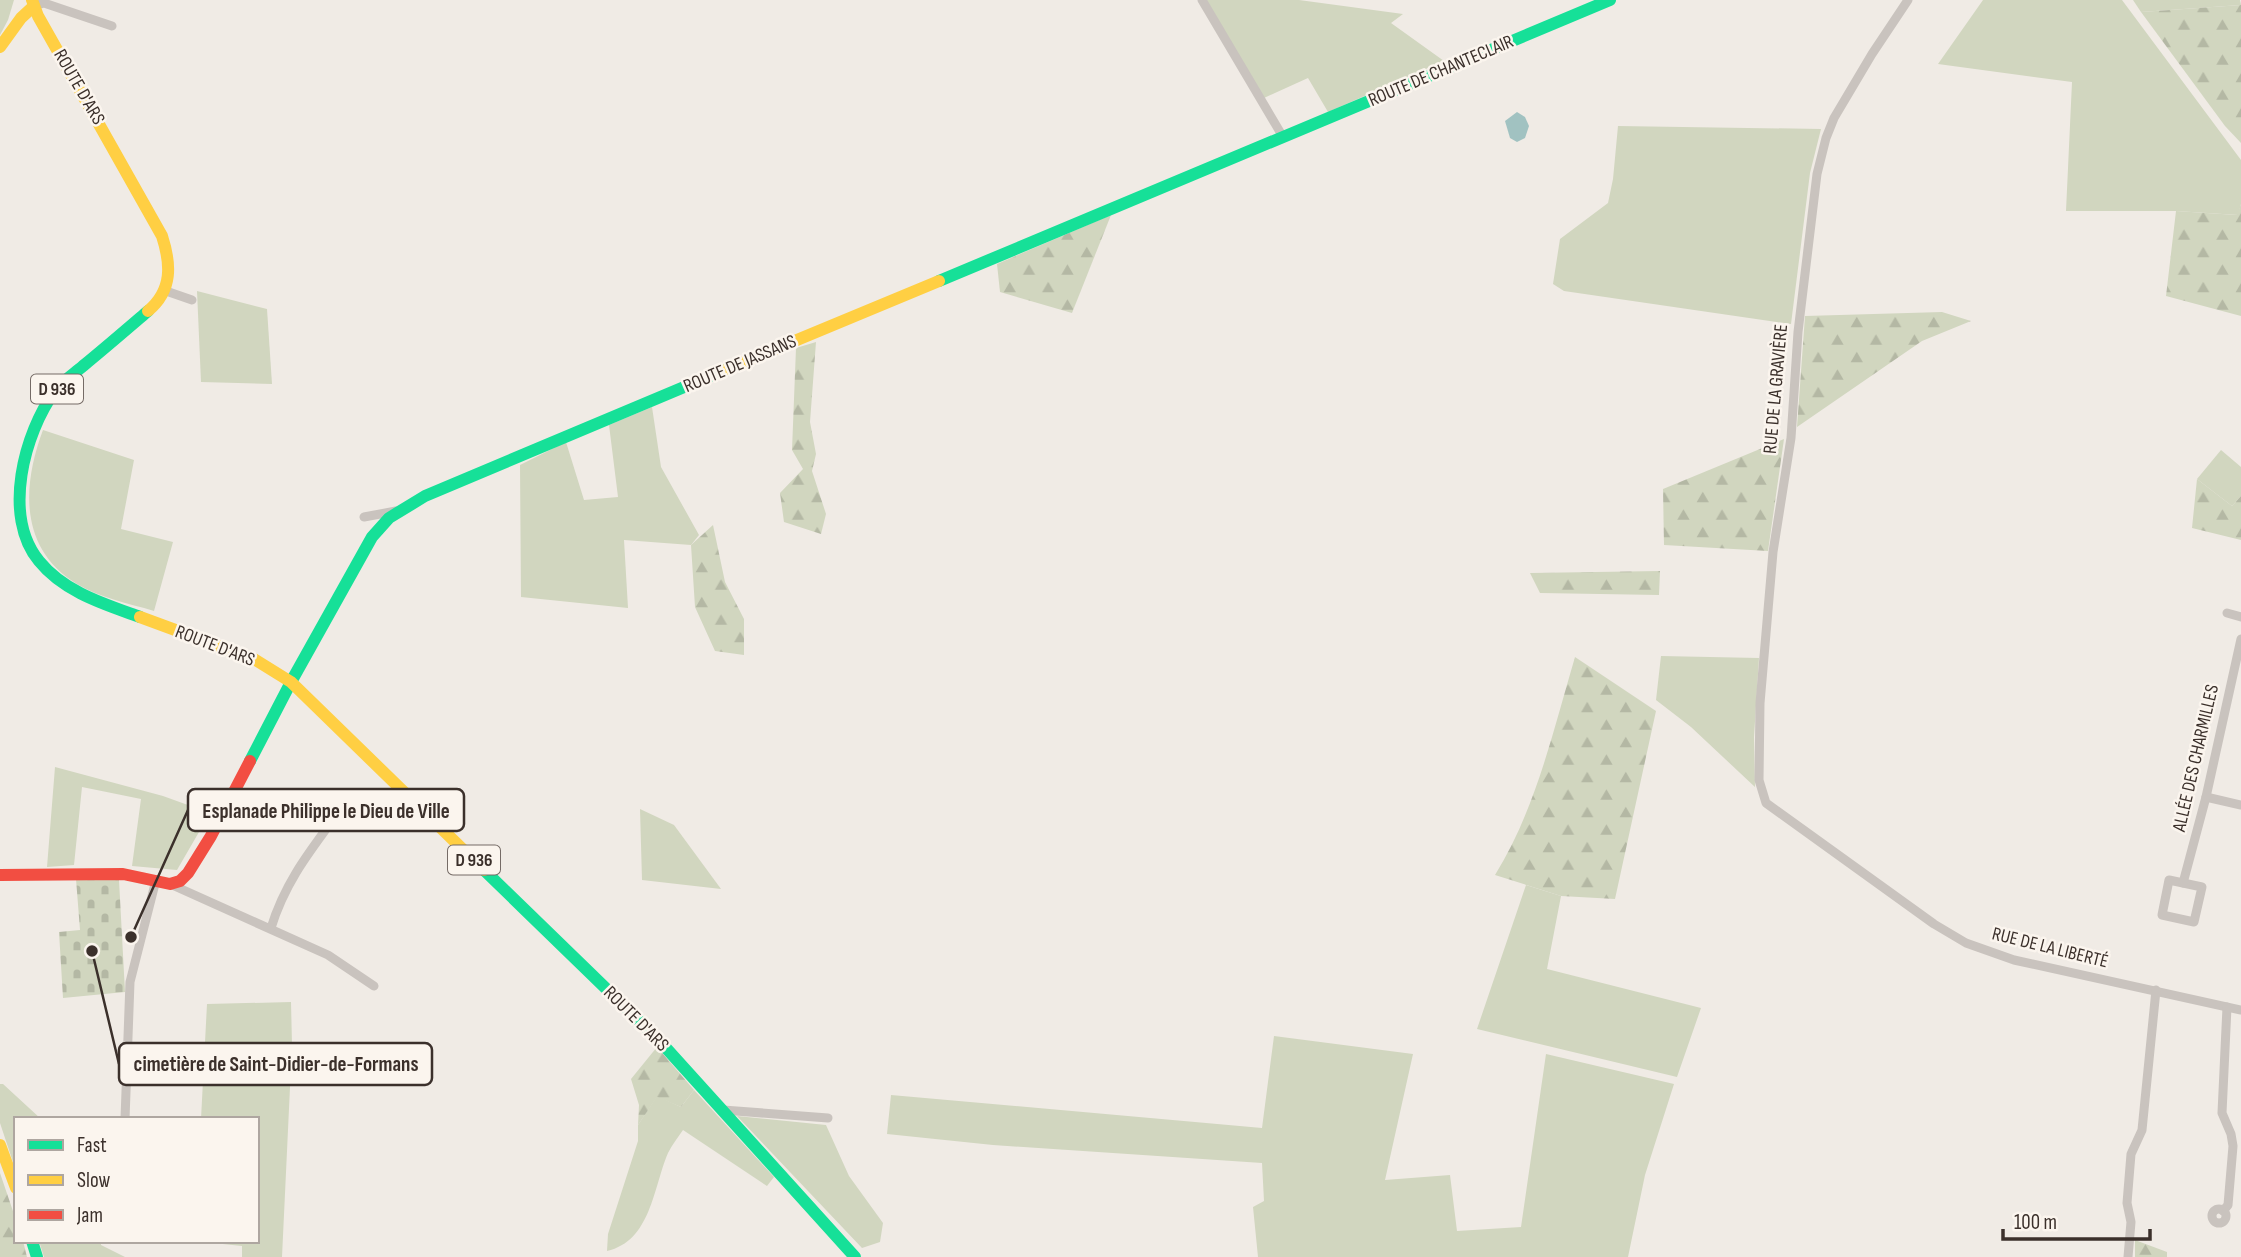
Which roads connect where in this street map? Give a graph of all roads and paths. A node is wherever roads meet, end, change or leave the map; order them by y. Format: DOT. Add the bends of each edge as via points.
graph roads {
  1 [pos="1202,0"];
  2 [pos="1610,0"];
  3 [pos="1908,0"];
  4 [pos="33,3"];
  5 [pos="112,26"];
  6 [pos="0,47"];
  7 [pos="1277,139"];
  8 [pos="166,291"];
  9 [pos="192,300"];
  10 [pos="402,510"];
  11 [pos="363,517"];
  12 [pos="2227,613"];
  13 [pos="2241,617"];
  14 [pos="2241,639"];
  15 [pos="291,682"];
  16 [pos="2206,797"];
  17 [pos="1766,803"];
  18 [pos="2241,805"];
  19 [pos="338,813"];
  20 [pos="0,875"];
  21 [pos="156,880"];
  22 [pos="2183,883"];
  23 [pos="170,884"];
  24 [pos="271,928"];
  25 [pos="374,986"];
  26 [pos="2156,990"];
  27 [pos="2227,1007"];
  28 [pos="2241,1010"];
  29 [pos="723,1110"];
  30 [pos="125,1117"];
  31 [pos="828,1118"];
  32 [pos="0,1145"];
  33 [pos="14,1183"];
  34 [pos="2223,1211"];
  35 [pos="855,1257"];
  36 [pos="2128,1257"];
  1 -- 7 [label="street"];
  2 -- 7 [label="street, ROUTE DE CHANTECLAIR"];
  3 -- 17 [label="street, RUE DE LA GRAVIÈRE" via="1834,118 1817,174 1760,703 1759,780"];
  4 -- 5 [label="street"];
  4 -- 6 [label="street"];
  4 -- 8 [label="street, ROUTE D'ARS" via="162,236 169,257"];
  7 -- 10 [label="street, ROUTE DE JASSANS" via="425,496"];
  8 -- 9 [label="street"];
  8 -- 15 [label="street, ROUTE D'ARS / D 936" via="155,306 56,389 43,411 30,439 20,490 27,538 38,560 88,598 254,659"];
  10 -- 11 [label="street"];
  10 -- 15 [label="street, ROUTE DE JASSANS" via="372,537"];
  12 -- 13 [label="street"];
  14 -- 16 [label="street, ALLÉE DES CHARMILLES"];
  15 -- 23 [label="street, ROUTE DE JASSANS" via="211,836 188,873"];
  15 -- 29 [label="street, ROUTE D'ARS / D 936" via="657,1038"];
  16 -- 18 [label="street"];
  16 -- 22 [label="street, ALLÉE DES CHARMILLES"];
  17 -- 26 [label="street, RUE DE LA LIBERTÉ" via="1966,943 2014,960"];
  19 -- 24 [label="street" via="303,859 279,901"];
  20 -- 21 [label="street" via="123,874"];
  21 -- 23 [label="street"];
  21 -- 30 [label="street" via="130,982"];
  22 -- 22 [label="street" via="2169,880 2162,915 2194,922 2202,887"];
  23 -- 24 [label="street"];
  24 -- 25 [label="street" via="328,955"];
  26 -- 27 [label="street, RUE DE LA LIBERTÉ"];
  26 -- 36 [label="street" via="2142,1130 2131,1154"];
  27 -- 28 [label="street, RUE DE LA LIBERTÉ"];
  27 -- 34 [label="street" via="2222,1113 2233,1146 2228,1205"];
  29 -- 31 [label="street"];
  29 -- 35 [label="street, ROUTE D'ARS / D 936"];
  32 -- 33 [label="street"];
}
